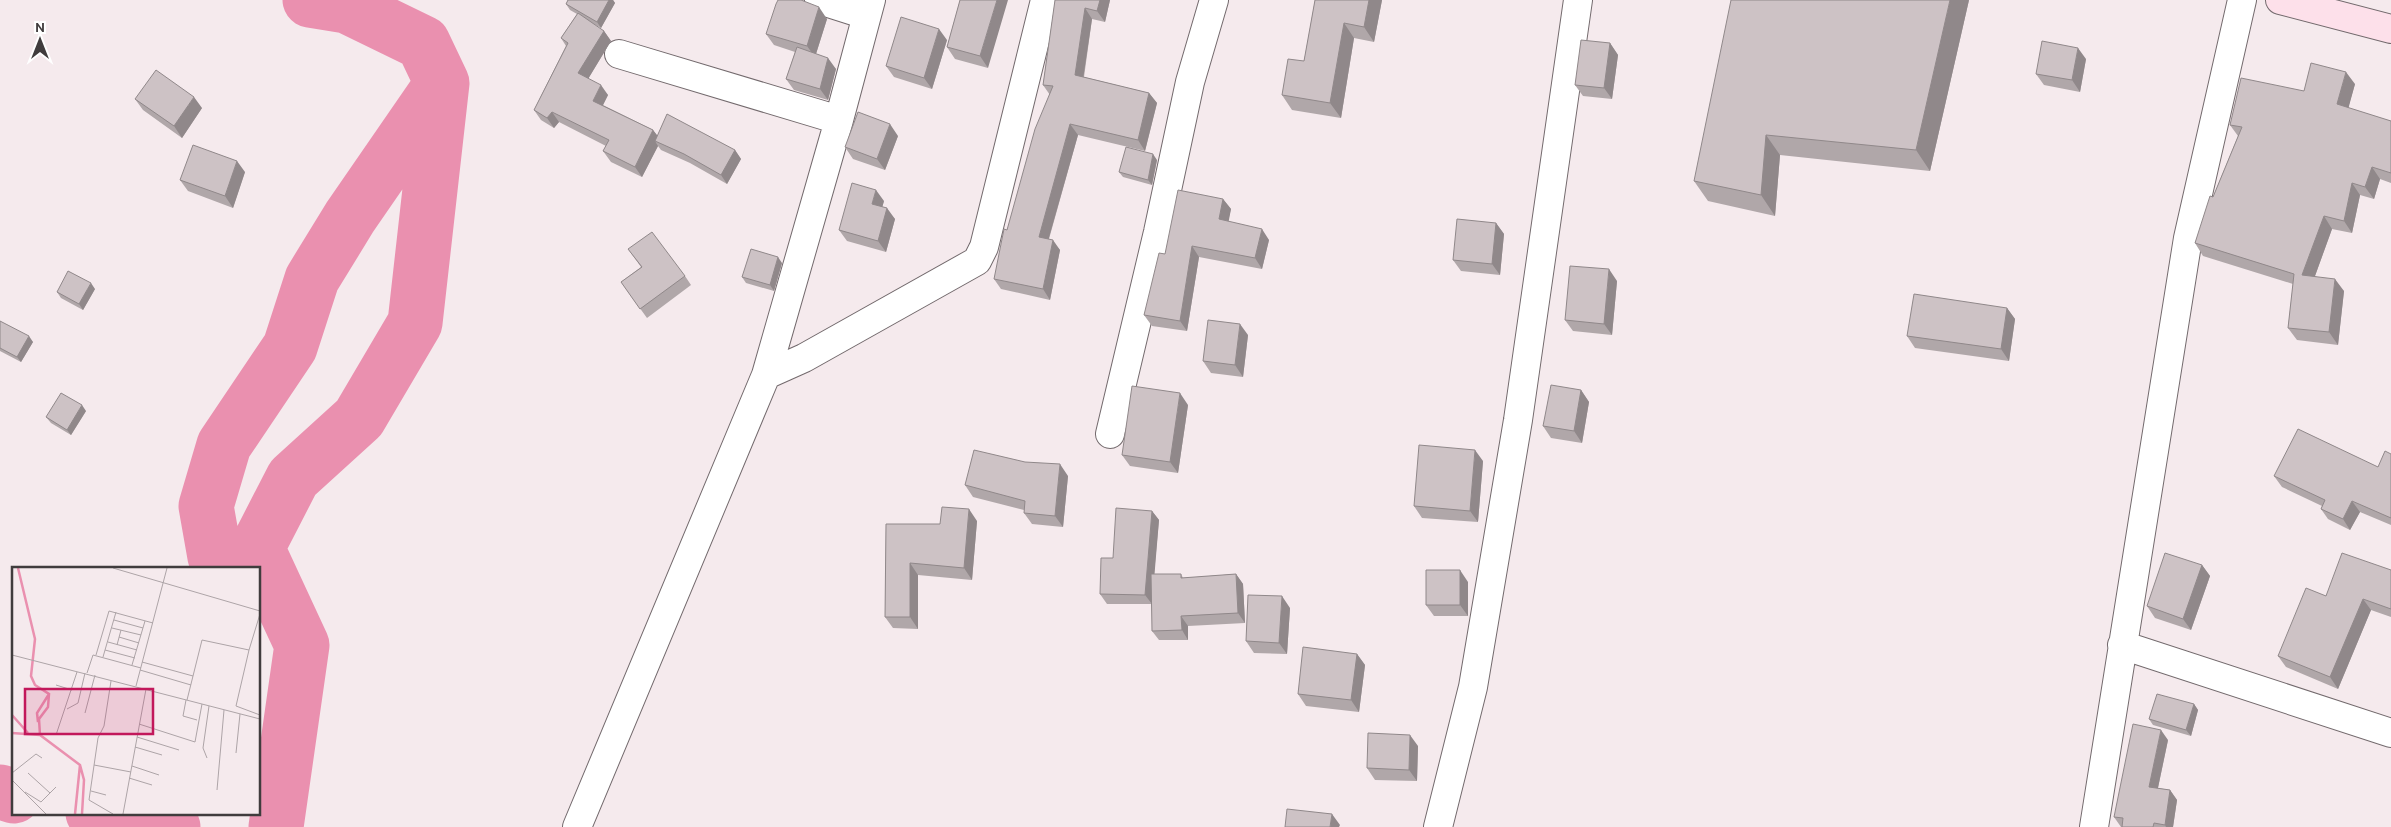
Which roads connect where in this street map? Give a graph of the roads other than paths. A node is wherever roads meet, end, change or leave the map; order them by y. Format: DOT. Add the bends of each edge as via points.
graph roads {
  1 [pos="819,0"];
  2 [pos="1044,0"];
  3 [pos="1214,0"];
  4 [pos="1578,0"];
  5 [pos="2242,0"];
  6 [pos="2280,0"];
  7 [pos="868,8"];
  8 [pos="2391,29"];
  9 [pos="619,54"];
  10 [pos="839,120"];
  11 [pos="766,375"];
  12 [pos="1110,434"];
  13 [pos="2122,646"];
  14 [pos="2391,733"];
  15 [pos="577,827"];
  16 [pos="1438,827"];
  17 [pos="2094,827"];
  1 -- 7 [label="street"];
  2 -- 11 [label="street" via="984,248 977,261 804,358"];
  3 -- 12 [label="street" via="1190,82"];
  4 -- 16 [label="street" via="1513,449 1473,687"];
  5 -- 13 [label="street" via="2188,238"];
  6 -- 8 [label="main road"];
  7 -- 10 [label="street"];
  9 -- 10 [label="street"];
  10 -- 11 [label="street"];
  11 -- 15 [label="street"];
  13 -- 14 [label="street"];
  13 -- 17 [label="street"];
}
